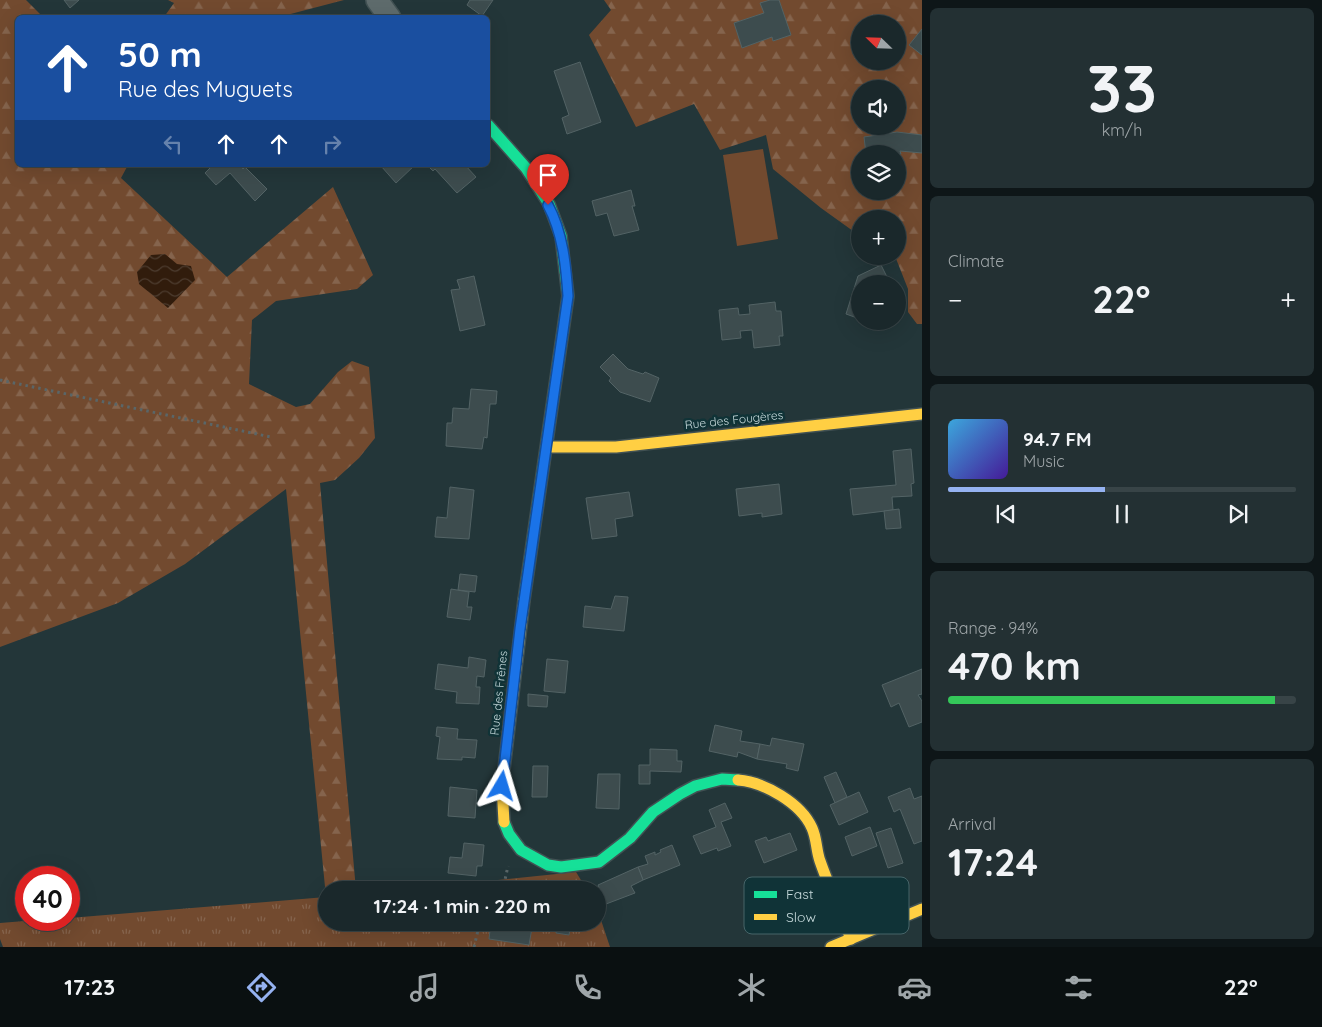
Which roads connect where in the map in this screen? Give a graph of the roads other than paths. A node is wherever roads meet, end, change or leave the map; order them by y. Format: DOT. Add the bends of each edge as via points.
graph roads {
  1 [pos="377,0"];
  2 [pos="388,15"];
  3 [pos="490,127"];
  4 [pos="922,414"];
  5 [pos="548,447"];
  6 [pos="826,877"];
  7 [pos="922,909"];
  8 [pos="909,914"];
  9 [pos="849,934"];
  10 [pos="863,934"];
  11 [pos="851,939"];
  12 [pos="831,947"];
  1 -- 2 [label="street"];
  3 -- 5 [label="street, Rue des Frênes" via="525,167 555,217 565,262 568,296"];
  4 -- 5 [label="street, Rue des Fougères" via="616,447"];
  5 -- 6 [label="street, Rue des Frênes" via="518,645 502,786 504,821 516,844 535,858 561,867 599,862 630,838 653,812 680,794 716,780 740,779 765,786 794,805 816,838"];
  7 -- 8 [label="street"];
  9 -- 11 [label="street, Rue des Frênes"];
  10 -- 11 [label="street"];
  11 -- 12 [label="street"];
}
